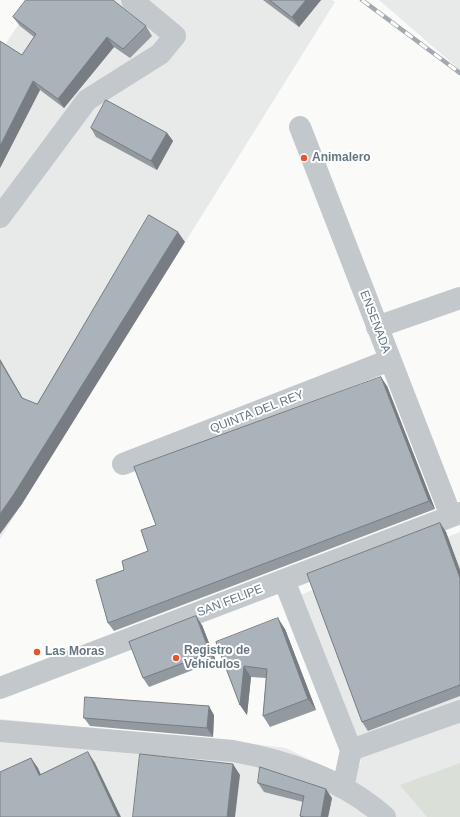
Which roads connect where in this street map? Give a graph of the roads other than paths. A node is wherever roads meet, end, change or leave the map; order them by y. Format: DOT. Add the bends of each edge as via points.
graph roads {
  1 [pos="132,0"];
  2 [pos="300,127"];
  3 [pos="0,217"];
  4 [pos="460,298"];
  5 [pos="377,327"];
  6 [pos="390,360"];
  7 [pos="123,464"];
  8 [pos="455,515"];
  9 [pos="284,580"];
  10 [pos="0,688"];
  11 [pos="460,711"];
  12 [pos="0,730"];
  13 [pos="351,750"];
  14 [pos="343,788"];
  15 [pos="385,817"];
  1 -- 3 [label="street" via="175,36 160,54 86,100"];
  2 -- 5 [label="street, ENSENADA"];
  4 -- 5 [label="street"];
  5 -- 6 [label="street, ENSENADA"];
  6 -- 7 [label="street, QUINTA DEL REY"];
  6 -- 8 [label="street, ENSENADA"];
  8 -- 9 [label="street, SAN FELIPE"];
  9 -- 10 [label="street, SAN FELIPE"];
  9 -- 13 [label="street"];
  11 -- 13 [label="street"];
  12 -- 14 [label="street" via="233,751 271,758 303,768"];
  13 -- 14 [label="street"];
  14 -- 15 [label="street"];
}
